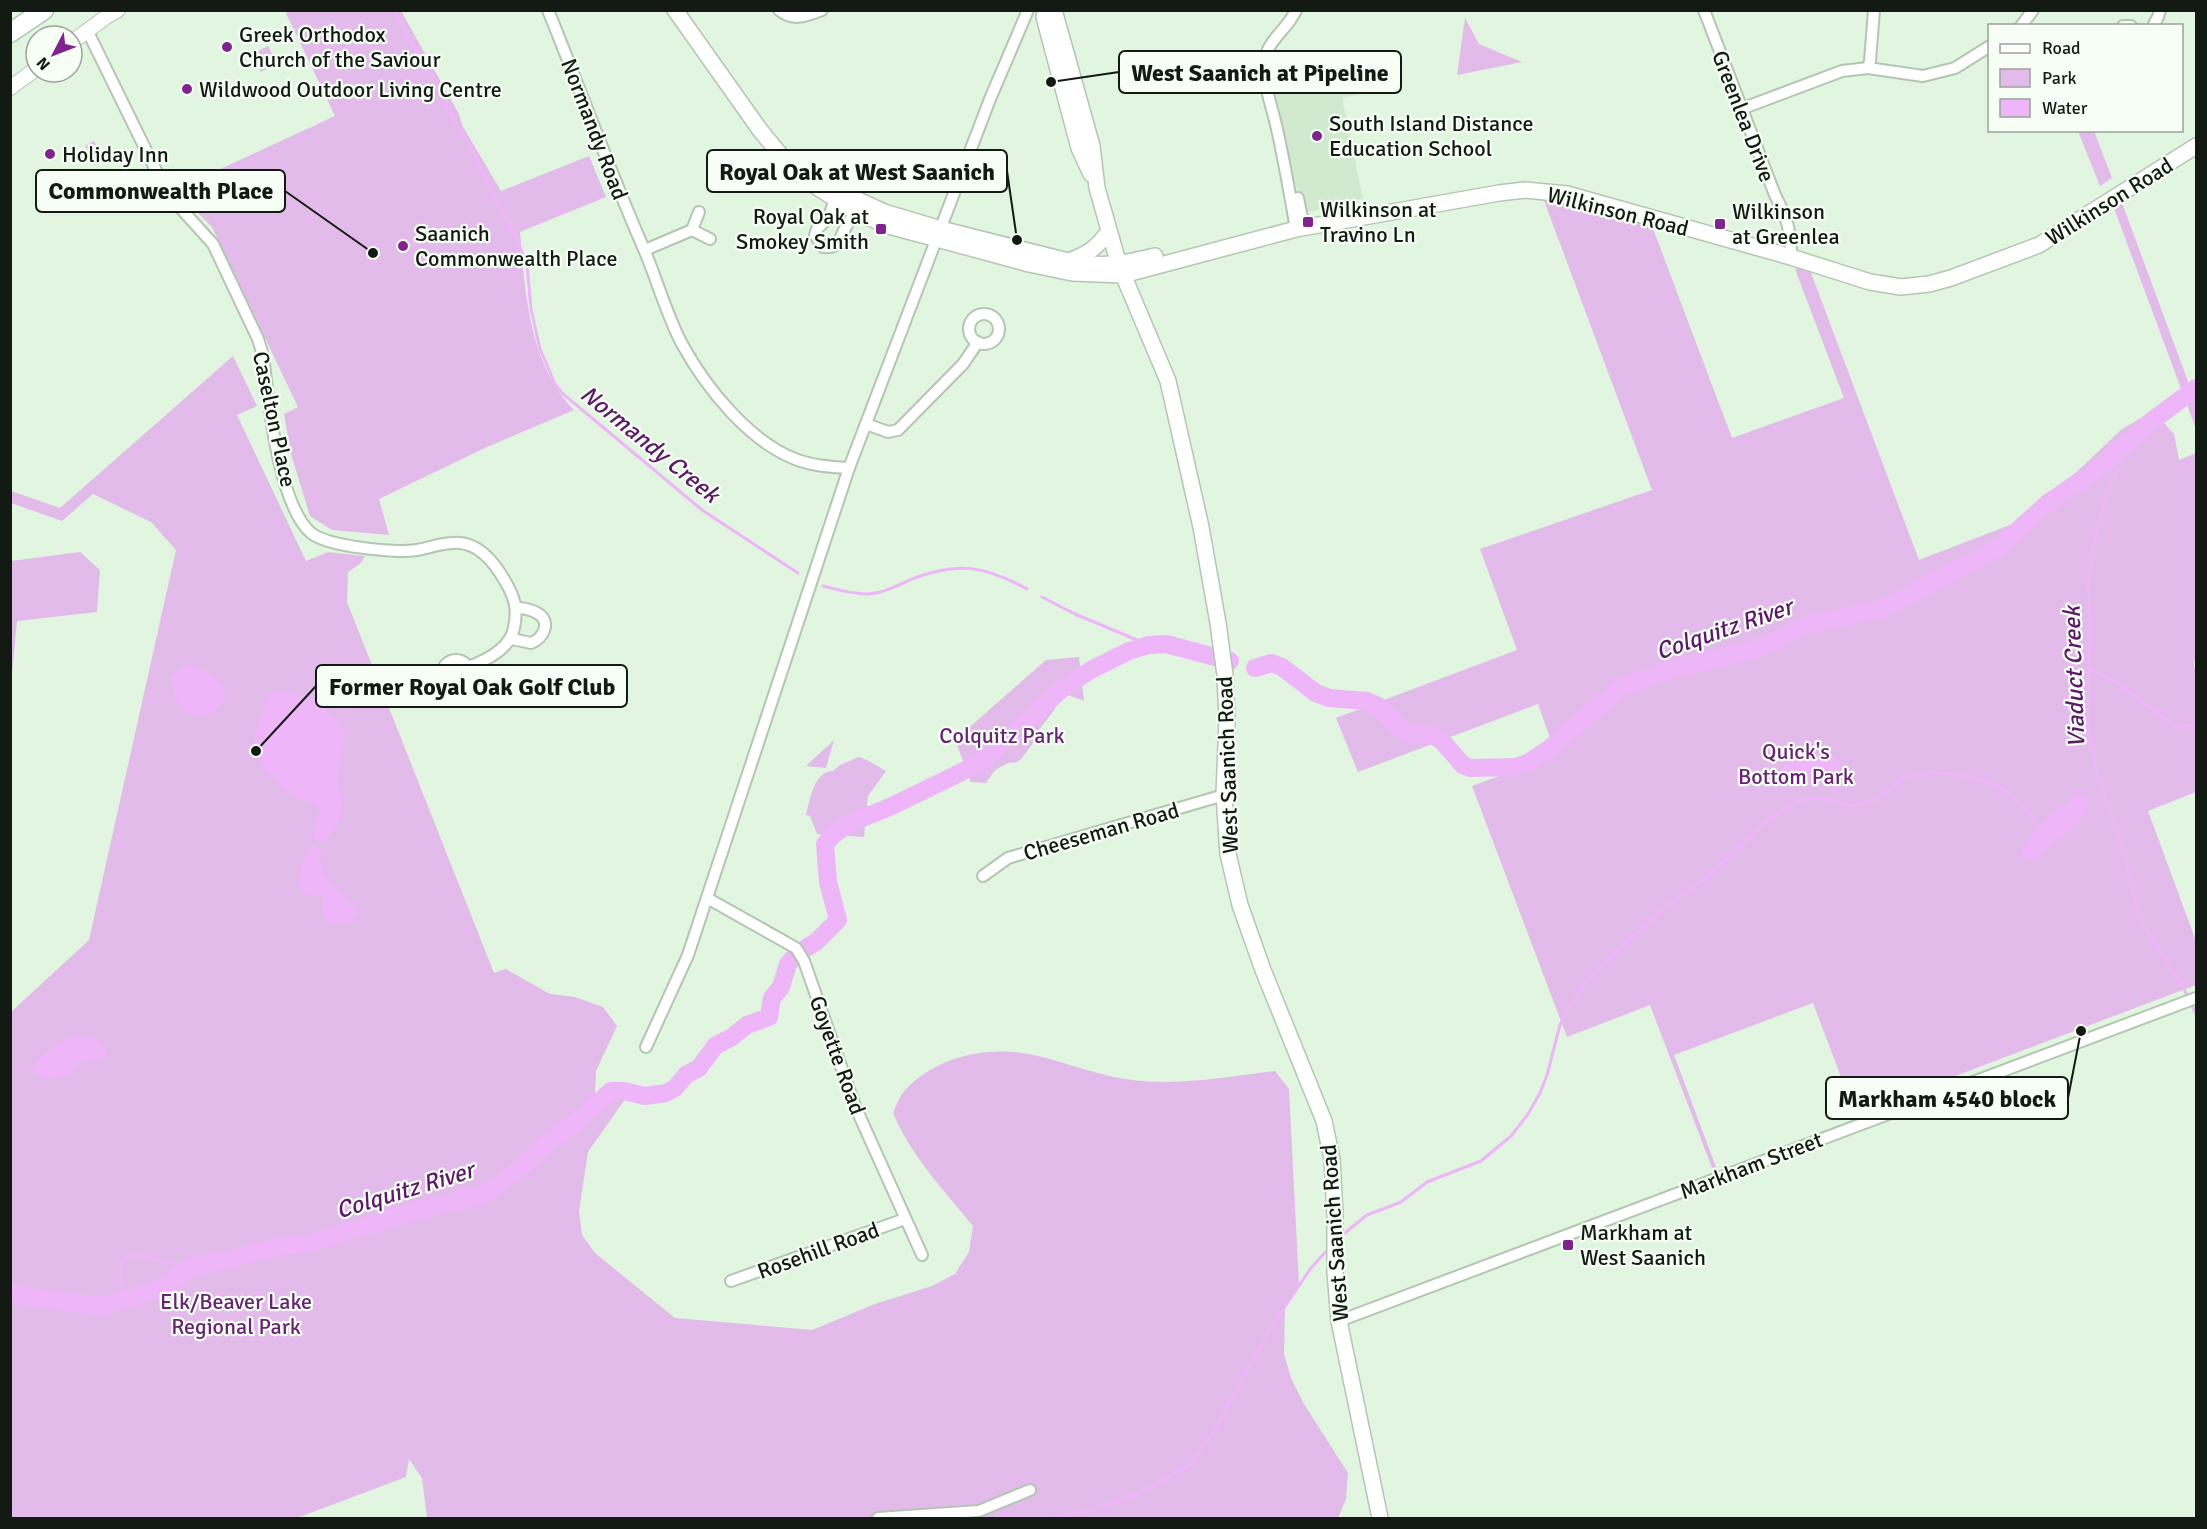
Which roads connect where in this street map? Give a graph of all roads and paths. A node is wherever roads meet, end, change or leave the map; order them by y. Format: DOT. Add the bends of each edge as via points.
graph roads {
  1 [pos="32,10"];
  2 [pos="44,10"];
  3 [pos="118,10"];
  4 [pos="548,10"];
  5 [pos="675,10"];
  6 [pos="687,10"];
  7 [pos="779,10"];
  8 [pos="822,10"];
  9 [pos="1028,10"];
  10 [pos="1046,10"];
  11 [pos="1054,10"];
  12 [pos="1296,10"];
  13 [pos="1704,10"];
  14 [pos="1874,10"];
  15 [pos="2033,10"];
  16 [pos="2160,10"];
  17 [pos="2022,24"];
  18 [pos="2153,24"];
  19 [pos="87,30"];
  20 [pos="84,32"];
  21 [pos="10,33"];
  22 [pos="1988,47"];
  23 [pos="1868,68"];
  24 [pos="24,78"];
  25 [pos="10,88"];
  26 [pos="1741,109"];
  27 [pos="2196,146"];
  28 [pos="1097,188"];
  29 [pos="835,200"];
  30 [pos="699,212"];
  31 [pos="857,213"];
  32 [pos="692,230"];
  33 [pos="1296,230"];
  34 [pos="1109,231"];
  35 [pos="939,235"];
  36 [pos="710,238"];
  37 [pos="645,250"];
  38 [pos="1791,256"];
  39 [pos="1068,261"];
  40 [pos="1121,270"];
  41 [pos="978,342"];
  42 [pos="866,424"];
  43 [pos="849,468"];
  44 [pos="517,607"];
  45 [pos="512,639"];
  46 [pos="468,668"];
  47 [pos="1224,795"];
  48 [pos="983,876"];
  49 [pos="706,898"];
  50 [pos="2196,998"];
  51 [pos="646,1047"];
  52 [pos="905,1219"];
  53 [pos="922,1255"];
  54 [pos="731,1281"];
  55 [pos="1339,1322"];
  56 [pos="1030,1490"];
  57 [pos="878,1518"];
  58 [pos="1380,1518"];
  1 -- 21 [label="highway"];
  2 -- 21 [label="highway"];
  3 -- 19 [label="street"];
  4 -- 37 [label="street, Normandy Road" via="617,189"];
  5 -- 29 [label="main road" via="783,158"];
  6 -- 35 [label="main road" via="772,132 799,161 856,201"];
  7 -- 8 [label="street" via="795,18"];
  9 -- 35 [label="street"];
  10 -- 28 [label="main road, West Saanich Road" via="1044,20 1079,148"];
  11 -- 28 [label="main road, West Saanich Road" via="1092,146"];
  12 -- 33 [label="street" via="1270,44 1264,67 1288,183 1297,196"];
  13 -- 26 [label="street, Greenlea Drive"];
  14 -- 23 [label="street"];
  15 -- 17 [label="street"];
  16 -- 18 [label="street"];
  19 -- 20 [label="street"];
  19 -- 44 [label="street, Caselton Place" via="167,194 213,244 258,339 286,487 310,532 324,541 394,550 456,542 470,545 484,553 498,569"];
  22 -- 23 [label="street" via="1955,68 1923,76"];
  23 -- 26 [label="street" via="1842,70"];
  24 -- 25 [label="street"];
  26 -- 38 [label="street, Greenlea Drive" via="1788,221"];
  27 -- 38 [label="main road, Wilkinson Road" via="2039,245 1940,281 1901,287 1870,282"];
  28 -- 34 [label="main road, West Saanich Road"];
  29 -- 31 [label="main road"];
  29 -- 31 [label="street" via="815,236 823,247 836,245"];
  30 -- 32 [label="street"];
  31 -- 35 [label="main road" via="889,226"];
  32 -- 36 [label="street"];
  32 -- 37 [label="street"];
  33 -- 38 [label="main road, Wilkinson Road" via="1525,190 1567,194"];
  33 -- 40 [label="main road, Wilkinson Road"];
  34 -- 39 [label="main road" via="1087,254"];
  34 -- 40 [label="main road, West Saanich Road"];
  35 -- 39 [label="main road"];
  35 -- 40 [label="main road" via="1029,264 1072,273"];
  35 -- 42 [label="street"];
  37 -- 43 [label="street, Normandy Road" via="682,344 736,417 764,442 789,456 824,467"];
  39 -- 40 [label="main road"];
  40 -- 47 [label="main road, West Saanich Road" via="1168,381 1206,553 1225,675"];
  41 -- 42 [label="street" via="963,364 898,430 888,432"];
  42 -- 43 [label="street"];
  43 -- 49 [label="street"];
  44 -- 45 [label="street"];
  44 -- 45 [label="street" via="537,613 546,626 541,637 531,643"];
  45 -- 46 [label="street"];
  47 -- 48 [label="street, Cheeseman Road" via="1008,858"];
  47 -- 55 [label="main road, West Saanich Road" via="1228,854 1240,905 1324,1121 1332,1159"];
  49 -- 51 [label="street" via="688,955"];
  49 -- 52 [label="street, Goyette Road" via="796,948 855,1106"];
  50 -- 55 [label="street, Markham Street"];
  52 -- 53 [label="street, Goyette Road"];
  52 -- 54 [label="street, Rosehill Road"];
  55 -- 58 [label="main road, West Saanich Road"];
  56 -- 57 [label="street" via="979,1511"];
}
